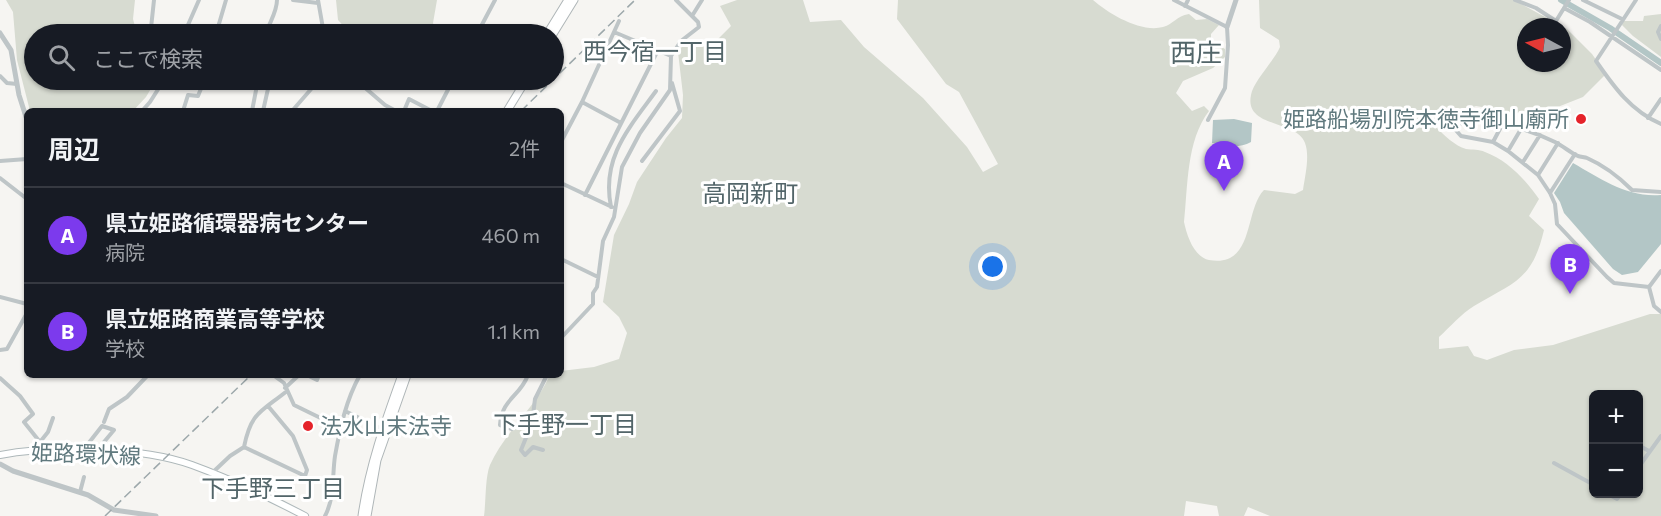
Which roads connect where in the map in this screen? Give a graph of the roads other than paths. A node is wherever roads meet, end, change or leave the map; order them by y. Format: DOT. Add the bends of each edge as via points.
graph roads {
  1 [pos="154,0"];
  2 [pos="199,0"];
  3 [pos="226,0"];
  4 [pos="277,0"];
  5 [pos="293,0"];
  6 [pos="495,0"];
  7 [pos="568,0"];
  8 [pos="676,0"];
  9 [pos="702,0"];
  10 [pos="1174,0"];
  11 [pos="1188,0"];
  12 [pos="1236,0"];
  13 [pos="1515,0"];
  14 [pos="1569,0"];
  15 [pos="1583,0"];
  16 [pos="1636,0"];
  17 [pos="318,2"];
  18 [pos="1185,6"];
  19 [pos="1564,8"];
  20 [pos="692,16"];
  21 [pos="1622,19"];
  22 [pos="619,21"];
  23 [pos="152,24"];
  24 [pos="188,24"];
  25 [pos="218,24"];
  26 [pos="269,24"];
  27 [pos="322,24"];
  28 [pos="482,24"];
  29 [pos="553,24"];
  30 [pos="557,24"];
  31 [pos="1661,26"];
  32 [pos="1227,27"];
  33 [pos="614,32"];
  34 [pos="0,33"];
  35 [pos="1612,37"];
  36 [pos="1661,39"];
  37 [pos="658,50"];
  38 [pos="671,56"];
  39 [pos="1661,70"];
  40 [pos="0,76"];
  41 [pos="671,79"];
  42 [pos="17,84"];
  43 [pos="158,90"];
  44 [pos="200,90"];
  45 [pos="256,90"];
  46 [pos="268,90"];
  47 [pos="310,90"];
  48 [pos="368,90"];
  49 [pos="447,90"];
  50 [pos="514,90"];
  51 [pos="520,90"];
  52 [pos="656,91"];
  53 [pos="1661,99"];
  54 [pos="582,102"];
  55 [pos="145,108"];
  56 [pos="184,108"];
  57 [pos="253,108"];
  58 [pos="264,108"];
  59 [pos="295,108"];
  60 [pos="390,108"];
  61 [pos="405,108"];
  62 [pos="428,108"];
  63 [pos="437,108"];
  64 [pos="504,108"];
  65 [pos="509,108"];
  66 [pos="24,109"];
  67 [pos="1648,118"];
  68 [pos="1208,120"];
  69 [pos="621,123"];
  70 [pos="1502,124"];
  71 [pos="1661,124"];
  72 [pos="1521,129"];
  73 [pos="1540,135"];
  74 [pos="564,136"];
  75 [pos="1493,142"];
  76 [pos="1558,143"];
  77 [pos="1508,151"];
  78 [pos="1575,154"];
  79 [pos="24,159"];
  80 [pos="0,161"];
  81 [pos="642,161"];
  82 [pos="1523,162"];
  83 [pos="1538,175"];
  84 [pos="0,178"];
  85 [pos="564,184"];
  86 [pos="1661,192"];
  87 [pos="1550,193"];
  88 [pos="585,195"];
  89 [pos="24,196"];
  90 [pos="613,208"];
  91 [pos="564,260"];
  92 [pos="1661,271"];
  93 [pos="598,277"];
  94 [pos="1649,287"];
  95 [pos="0,297"];
  96 [pos="24,303"];
  97 [pos="1661,312"];
  98 [pos="24,319"];
  99 [pos="564,335"];
  100 [pos="0,350"];
  101 [pos="0,378"];
  102 [pos="145,378"];
  103 [pos="281,378"];
  104 [pos="296,378"];
  105 [pos="358,378"];
  106 [pos="401,378"];
  107 [pos="406,378"];
  108 [pos="526,378"];
  109 [pos="546,378"];
  110 [pos="286,390"];
  111 [pos="268,406"];
  112 [pos="345,411"];
  113 [pos="53,418"];
  114 [pos="523,418"];
  115 [pos="104,422"];
  116 [pos="341,428"];
  117 [pos="382,429"];
  118 [pos="1661,436"];
  119 [pos="40,442"];
  120 [pos="244,447"];
  121 [pos="1643,448"];
  122 [pos="84,450"];
  123 [pos="101,450"];
  124 [pos="543,450"];
  125 [pos="39,451"];
  126 [pos="1649,451"];
  127 [pos="0,455"];
  128 [pos="1643,460"];
  129 [pos="1554,463"];
  130 [pos="0,464"];
  131 [pos="211,474"];
  132 [pos="84,477"];
  133 [pos="1589,483"];
  134 [pos="80,492"];
  135 [pos="156,516"];
  136 [pos="305,516"];
  137 [pos="326,516"];
  138 [pos="362,516"];
  139 [pos="367,516"];
  1 -- 23 [label="street"];
  2 -- 24 [label="street"];
  3 -- 25 [label="street"];
  4 -- 26 [label="street"];
  5 -- 17 [label="street"];
  6 -- 28 [label="street"];
  7 -- 29 [label="highway"];
  7 -- 30 [label="highway"];
  8 -- 20 [label="street"];
  9 -- 20 [label="street"];
  10 -- 18 [label="street"];
  11 -- 18 [label="street"];
  12 -- 32 [label="street"];
  13 -- 19 [label="street" via="1556,21"];
  14 -- 19 [label="street"];
  15 -- 21 [label="street"];
  16 -- 21 [label="street"];
  17 -- 27 [label="street"];
  18 -- 32 [label="street"];
  19 -- 35 [label="street"];
  20 -- 38 [label="street" via="699,27 681,41"];
  21 -- 35 [label="street"];
  22 -- 33 [label="street"];
  31 -- 36 [label="street"];
  32 -- 68 [label="street" via="1225,88"];
  33 -- 37 [label="street"];
  33 -- 54 [label="street"];
  34 -- 42 [label="street" via="11,50"];
  35 -- 39 [label="street"];
  35 -- 67 [label="street" via="1596,61 1629,104"];
  37 -- 38 [label="street"];
  37 -- 69 [label="street"];
  38 -- 41 [label="street"];
  40 -- 42 [label="street"];
  41 -- 81 [label="street" via="680,111"];
  41 -- 90 [label="street" via="670,90 622,167"];
  42 -- 66 [label="street"];
  43 -- 55 [label="street"];
  44 -- 56 [label="street" via="198,96 188,95"];
  45 -- 57 [label="street"];
  46 -- 58 [label="street"];
  47 -- 59 [label="street"];
  48 -- 60 [label="street"];
  49 -- 63 [label="street"];
  50 -- 64 [label="highway"];
  51 -- 65 [label="highway"];
  52 -- 90 [label="street" via="613,156 609,176"];
  53 -- 67 [label="street"];
  54 -- 69 [label="street"];
  54 -- 74 [label="street"];
  61 -- 62 [label="street" via="409,99"];
  67 -- 71 [label="street"];
  69 -- 88 [label="street"];
  70 -- 72 [label="street"];
  70 -- 75 [label="street"];
  70 -- 75 [label="street" via="1476,121 1453,127 1461,136"];
  72 -- 73 [label="street"];
  72 -- 77 [label="street"];
  73 -- 76 [label="street"];
  73 -- 82 [label="street"];
  75 -- 77 [label="street"];
  76 -- 78 [label="street"];
  76 -- 83 [label="street"];
  77 -- 82 [label="street"];
  78 -- 86 [label="street" via="1622,180 1632,190"];
  78 -- 87 [label="street"];
  79 -- 80 [label="street"];
  82 -- 83 [label="street"];
  83 -- 87 [label="street"];
  84 -- 89 [label="street"];
  85 -- 88 [label="street"];
  87 -- 94 [label="street" via="1557,224 1607,277 1614,283"];
  88 -- 90 [label="street"];
  90 -- 93 [label="street"];
  91 -- 93 [label="street"];
  92 -- 94 [label="street"];
  93 -- 99 [label="street" via="593,304"];
  94 -- 97 [label="street" via="1654,306"];
  95 -- 96 [label="street"];
  98 -- 100 [label="street" via="7,350"];
  101 -- 119 [label="street" via="33,414 24,422"];
  102 -- 115 [label="street" via="109,409"];
  103 -- 110 [label="street"];
  104 -- 110 [label="street"];
  105 -- 112 [label="street"];
  106 -- 117 [label="highway"];
  107 -- 139 [label="highway" via="381,448"];
  108 -- 114 [label="street" via="506,404 500,425 512,429"];
  109 -- 124 [label="street" via="535,399 532,423 521,450 525,455 533,447"];
  110 -- 111 [label="street"];
  110 -- 116 [label="street" via="294,405"];
  111 -- 120 [label="street" via="249,424"];
  111 -- 120 [label="street" via="293,436 307,470 304,476"];
  112 -- 116 [label="street"];
  112 -- 117 [label="street"];
  113 -- 119 [label="street"];
  116 -- 137 [label="street"];
  117 -- 138 [label="highway" via="368,476"];
  118 -- 126 [label="street"];
  119 -- 125 [label="street"];
  120 -- 131 [label="street"];
  121 -- 126 [label="street"];
  122 -- 123 [label="main road, 姫路環状線"];
  122 -- 123 [label="street" via="102,426 114,430"];
  122 -- 125 [label="main road, 姫路環状線"];
  123 -- 131 [label="main road, 姫路環状線" via="164,459"];
  125 -- 127 [label="main road, 姫路環状線"];
  126 -- 128 [label="street"];
  129 -- 133 [label="street"];
  130 -- 134 [label="street, 姫路環状線"];
  131 -- 136 [label="main road, 姫路環状線"];
  132 -- 134 [label="street"];
  134 -- 135 [label="street, 姫路環状線" via="118,511"];
}
